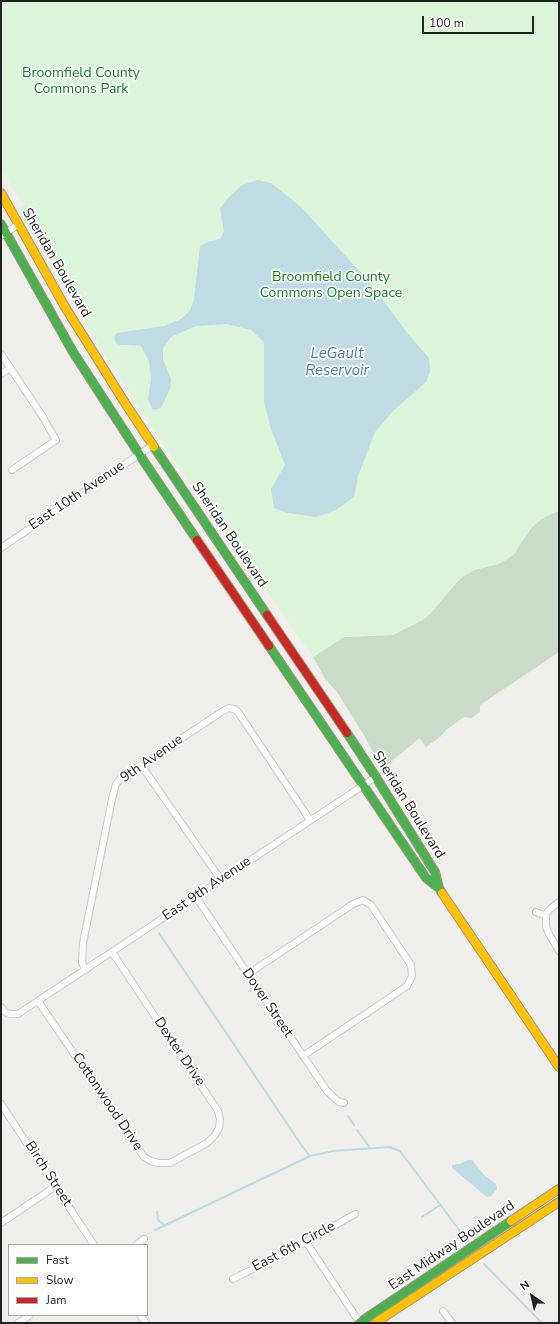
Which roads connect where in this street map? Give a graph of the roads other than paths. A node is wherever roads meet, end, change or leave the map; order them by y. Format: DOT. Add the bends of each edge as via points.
graph roads {
  1 [pos="1,193"];
  2 [pos="1,224"];
  3 [pos="19,224"];
  4 [pos="3,234"];
  5 [pos="1,354"];
  6 [pos="10,368"];
  7 [pos="1,374"];
  8 [pos="153,445"];
  9 [pos="140,454"];
  10 [pos="12,470"];
  11 [pos="1,548"];
  12 [pos="141,765"];
  13 [pos="376,777"];
  14 [pos="363,786"];
  15 [pos="310,820"];
  16 [pos="221,880"];
  17 [pos="439,888"];
  18 [pos="196,897"];
  19 [pos="559,902"];
  20 [pos="536,912"];
  21 [pos="546,916"];
  22 [pos="559,950"];
  23 [pos="112,952"];
  24 [pos="86,970"];
  25 [pos="248,974"];
  26 [pos="38,1001"];
  27 [pos="1,1007"];
  28 [pos="303,1056"];
  29 [pos="559,1066"];
  30 [pos="344,1103"];
  31 [pos="2,1108"];
  32 [pos="195,1150"];
  33 [pos="56,1186"];
  34 [pos="559,1189"];
  35 [pos="559,1202"];
  36 [pos="355,1214"];
  37 [pos="1,1223"];
  38 [pos="144,1239"];
  39 [pos="306,1242"];
  40 [pos="93,1244"];
  41 [pos="137,1244"];
  42 [pos="233,1279"];
  43 [pos="443,1311"];
  44 [pos="28,1316"];
  45 [pos="18,1323"];
  46 [pos="360,1323"];
  47 [pos="376,1323"];
  48 [pos="452,1323"];
  1 -- 3 [label="main road, Sheridan Boulevard"];
  2 -- 4 [label="main road, Sheridan Boulevard"];
  3 -- 4 [label="street"];
  3 -- 8 [label="main road, Sheridan Boulevard" via="65,307"];
  4 -- 9 [label="main road, Sheridan Boulevard" via="73,352"];
  5 -- 6 [label="street"];
  6 -- 7 [label="street"];
  6 -- 10 [label="street" via="56,440"];
  8 -- 9 [label="street, East 10th Avenue"];
  8 -- 13 [label="main road, Sheridan Boulevard"];
  9 -- 11 [label="street, East 10th Avenue"];
  9 -- 14 [label="main road, Sheridan Boulevard"];
  12 -- 15 [label="street, 9th Avenue" via="223,711 234,709"];
  12 -- 16 [label="street"];
  12 -- 24 [label="street, 9th Avenue" via="116,784 83,943 82,963"];
  13 -- 14 [label="street, East 9th Avenue"];
  13 -- 17 [label="main road, Sheridan Boulevard" via="435,872"];
  14 -- 15 [label="street, East 9th Avenue"];
  14 -- 17 [label="main road, Sheridan Boulevard" via="426,878"];
  15 -- 16 [label="street, East 9th Avenue"];
  16 -- 18 [label="street, East 9th Avenue"];
  17 -- 29 [label="main road, Sheridan Boulevard"];
  18 -- 23 [label="street, East 9th Avenue"];
  18 -- 25 [label="street, Dover Street"];
  19 -- 21 [label="street"];
  20 -- 21 [label="street"];
  21 -- 22 [label="street" via="546,927"];
  23 -- 24 [label="street, East 9th Avenue"];
  23 -- 32 [label="street, Dexter Drive" via="218,1111 220,1119 216,1135"];
  24 -- 26 [label="street, East 9th Avenue"];
  25 -- 28 [label="street, Dover Street"];
  25 -- 28 [label="street" via="353,904 363,900 372,905 411,965 412,976 407,986"];
  26 -- 27 [label="street, East 9th Avenue" via="14,1015 5,1012"];
  26 -- 32 [label="street, Cottonwood Drive" via="144,1157 158,1163 170,1163"];
  28 -- 30 [label="street, Dover Street" via="327,1091 339,1102"];
  31 -- 33 [label="street, Birch Street"];
  33 -- 37 [label="street"];
  33 -- 40 [label="street, Birch Street"];
  34 -- 46 [label="main road, East Midway Boulevard"];
  35 -- 47 [label="main road, East Midway Boulevard"];
  36 -- 39 [label="street, East 6th Circle"];
  38 -- 41 [label="street"];
  39 -- 42 [label="street, East 6th Circle"];
  39 -- 46 [label="street"];
  43 -- 48 [label="street"];
  44 -- 45 [label="street"];
}
